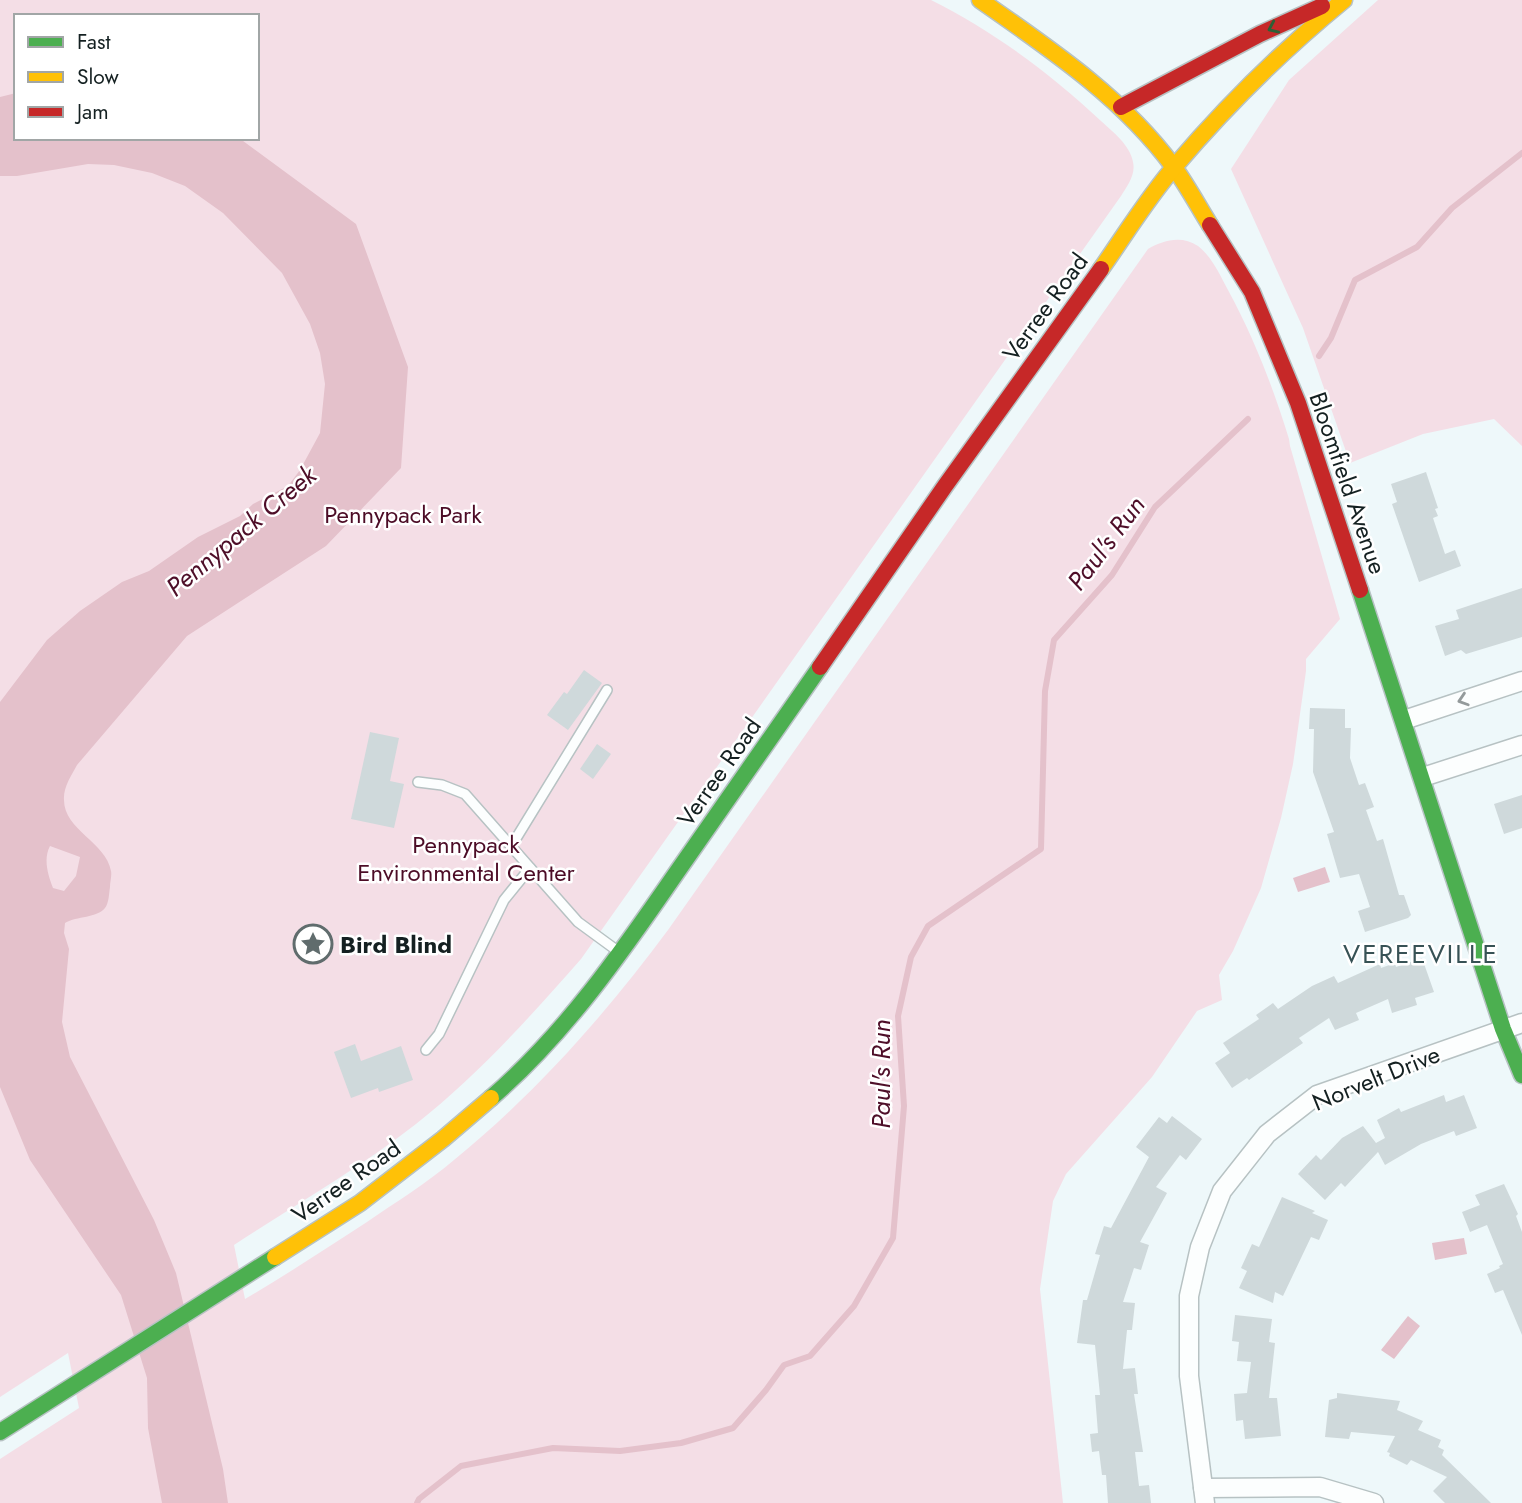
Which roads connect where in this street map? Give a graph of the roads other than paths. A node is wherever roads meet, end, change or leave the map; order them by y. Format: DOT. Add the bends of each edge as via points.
graph roads {
  1 [pos="979,0"];
  2 [pos="1335,0"];
  3 [pos="1344,0"];
  4 [pos="1121,107"];
  5 [pos="1174,167"];
  6 [pos="1522,681"];
  7 [pos="607,690"];
  8 [pos="1404,720"];
  9 [pos="1522,745"];
  10 [pos="1423,777"];
  11 [pos="418,782"];
  12 [pos="512,845"];
  13 [pos="530,868"];
  14 [pos="620,953"];
  15 [pos="1522,1023"];
  16 [pos="1503,1029"];
  17 [pos="426,1050"];
  18 [pos="1522,1075"];
  19 [pos="0,1432"];
  20 [pos="1204,1495"];
  21 [pos="1374,1503"];
  1 -- 4 [label="main road, Bloomfield Avenue" via="1037,38"];
  2 -- 4 [label="main road, one-way"];
  3 -- 5 [label="main road, Verree Road" via="1272,63"];
  4 -- 5 [label="main road, Bloomfield Avenue"];
  5 -- 8 [label="main road, Bloomfield Avenue" via="1252,292 1298,403"];
  5 -- 14 [label="main road, Verree Road"];
  6 -- 8 [label="street, one-way"];
  7 -- 12 [label="lane"];
  8 -- 10 [label="main road, Bloomfield Avenue"];
  9 -- 10 [label="street"];
  10 -- 16 [label="main road, Bloomfield Avenue"];
  11 -- 12 [label="lane" via="466,794"];
  12 -- 13 [label="lane"];
  13 -- 14 [label="lane" via="578,922"];
  13 -- 17 [label="lane" via="504,900 439,1034"];
  14 -- 19 [label="main road, Verree Road" via="575,1012 513,1079 443,1139 360,1203"];
  15 -- 16 [label="street, Norvelt Drive"];
  16 -- 18 [label="main road, Bloomfield Avenue"];
  16 -- 20 [label="street, Norvelt Drive" via="1317,1095 1268,1134 1222,1191 1200,1247 1189,1296 1189,1376"];
  20 -- 21 [label="street" via="1320,1487"];
}
